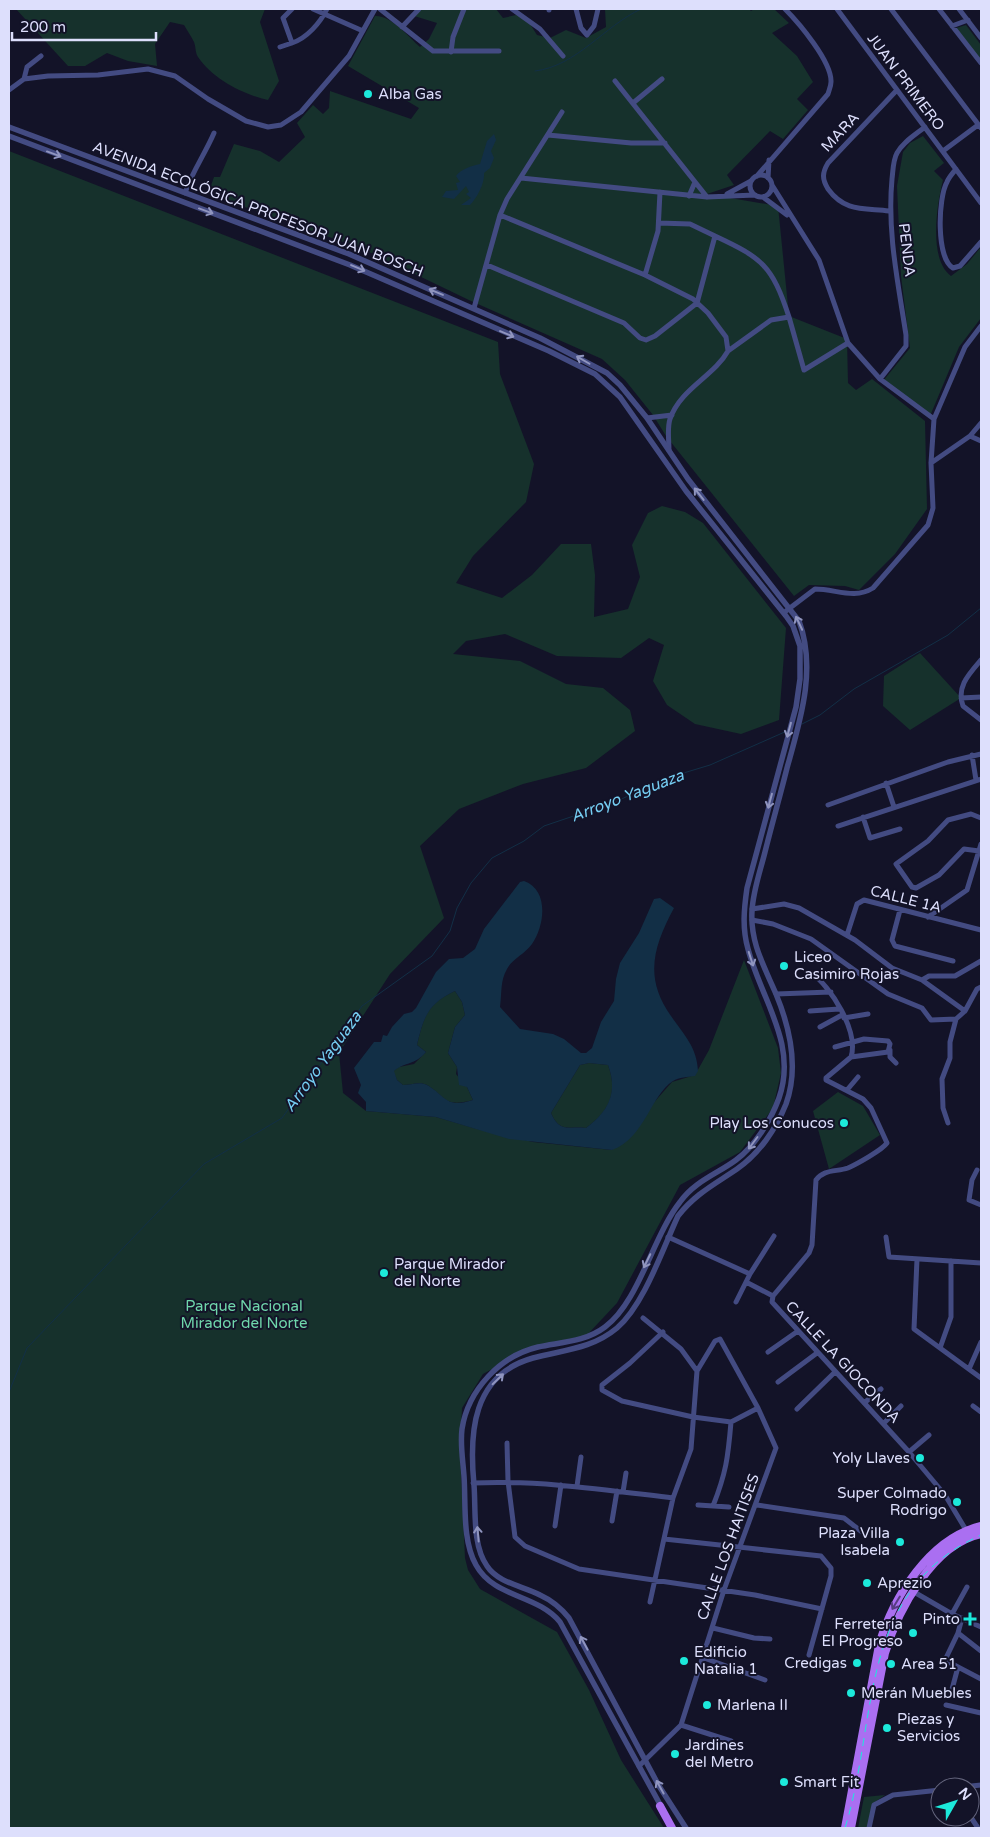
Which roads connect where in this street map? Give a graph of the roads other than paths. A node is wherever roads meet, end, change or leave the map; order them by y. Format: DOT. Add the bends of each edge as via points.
graph roads {
  1 [pos="292,9"];
  2 [pos="313,9"];
  3 [pos="375,9"];
  4 [pos="380,9"];
  5 [pos="419,9"];
  6 [pos="464,9"];
  7 [pos="512,9"];
  8 [pos="576,9"];
  9 [pos="598,9"];
  10 [pos="785,9"];
  11 [pos="837,9"];
  12 [pos="891,9"];
  13 [pos="940,9"];
  14 [pos="959,9"];
  15 [pos="326,11"];
  16 [pos="968,20"];
  17 [pos="952,26"];
  18 [pos="981,26"];
  19 [pos="402,27"];
  20 [pos="974,28"];
  21 [pos="363,31"];
  22 [pos="981,38"];
  23 [pos="292,43"];
  24 [pos="280,47"];
  25 [pos="499,51"];
  26 [pos="450,52"];
  27 [pos="41,56"];
  28 [pos="563,56"];
  29 [pos="981,64"];
  30 [pos="24,79"];
  31 [pos="662,79"];
  32 [pos="615,81"];
  33 [pos="9,90"];
  34 [pos="896,91"];
  35 [pos="633,103"];
  36 [pos="562,112"];
  37 [pos="980,126"];
  38 [pos="9,127"];
  39 [pos="925,127"];
  40 [pos="214,133"];
  41 [pos="548,135"];
  42 [pos="9,136"];
  43 [pos="665,143"];
  44 [pos="943,151"];
  45 [pos="769,159"];
  46 [pos="956,169"];
  47 [pos="757,176"];
  48 [pos="521,178"];
  49 [pos="768,178"];
  50 [pos="751,181"];
  51 [pos="695,182"];
  52 [pos="772,186"];
  53 [pos="660,192"];
  54 [pos="185,193"];
  55 [pos="724,195"];
  56 [pos="755,195"];
  57 [pos="689,196"];
  58 [pos="708,197"];
  59 [pos="763,197"];
  60 [pos="981,203"];
  61 [pos="889,210"];
  62 [pos="500,216"];
  63 [pos="658,223"];
  64 [pos="796,225"];
  65 [pos="714,236"];
  66 [pos="981,242"];
  67 [pos="487,265"];
  68 [pos="646,275"];
  69 [pos="697,303"];
  70 [pos="474,308"];
  71 [pos="789,317"];
  72 [pos="981,326"];
  73 [pos="848,343"];
  74 [pos="728,351"];
  75 [pos="880,379"];
  76 [pos="672,416"];
  77 [pos="647,418"];
  78 [pos="934,419"];
  79 [pos="981,423"];
  80 [pos="970,436"];
  81 [pos="981,440"];
  82 [pos="669,450"];
  83 [pos="931,463"];
  84 [pos="790,607"];
  85 [pos="784,613"];
  86 [pos="981,660"];
  87 [pos="981,697"];
  88 [pos="960,698"];
  89 [pos="981,720"];
  90 [pos="981,754"];
  91 [pos="972,755"];
  92 [pos="777,777"];
  93 [pos="784,780"];
  94 [pos="979,780"];
  95 [pos="886,783"];
  96 [pos="828,805"];
  97 [pos="894,807"];
  98 [pos="863,817"];
  99 [pos="981,818"];
  100 [pos="838,826"];
  101 [pos="900,829"];
  102 [pos="981,844"];
  103 [pos="979,851"];
  104 [pos="755,908"];
  105 [pos="900,910"];
  106 [pos="928,917"];
  107 [pos="755,921"];
  108 [pos="981,930"];
  109 [pos="846,935"];
  110 [pos="953,961"];
  111 [pos="981,961"];
  112 [pos="811,972"];
  113 [pos="922,980"];
  114 [pos="981,987"];
  115 [pos="831,992"];
  116 [pos="776,994"];
  117 [pos="838,1009"];
  118 [pos="810,1011"];
  119 [pos="965,1011"];
  120 [pos="868,1014"];
  121 [pos="843,1016"];
  122 [pos="956,1019"];
  123 [pos="820,1027"];
  124 [pos="852,1041"];
  125 [pos="835,1046"];
  126 [pos="890,1050"];
  127 [pos="851,1057"];
  128 [pos="896,1063"];
  129 [pos="858,1078"];
  130 [pos="847,1090"];
  131 [pos="948,1123"];
  132 [pos="977,1170"];
  133 [pos="981,1205"];
  134 [pos="774,1236"];
  135 [pos="668,1237"];
  136 [pos="886,1237"];
  137 [pos="917,1259"];
  138 [pos="951,1261"];
  139 [pos="981,1263"];
  140 [pos="750,1274"];
  141 [pos="746,1282"];
  142 [pos="773,1296"];
  143 [pos="736,1302"];
  144 [pos="643,1318"];
  145 [pos="798,1331"];
  146 [pos="663,1332"];
  147 [pos="981,1342"];
  148 [pos="940,1348"];
  149 [pos="768,1352"];
  150 [pos="817,1353"];
  151 [pos="969,1369"];
  152 [pos="697,1371"];
  153 [pos="835,1372"];
  154 [pos="981,1378"];
  155 [pos="778,1382"];
  156 [pos="881,1389"];
  157 [pos="864,1403"];
  158 [pos="901,1406"];
  159 [pos="974,1406"];
  160 [pos="758,1408"];
  161 [pos="797,1409"];
  162 [pos="981,1412"];
  163 [pos="693,1417"];
  164 [pos="730,1422"];
  165 [pos="884,1423"];
  166 [pos="929,1435"];
  167 [pos="507,1443"];
  168 [pos="909,1452"];
  169 [pos="581,1457"];
  170 [pos="626,1473"];
  171 [pos="508,1481"];
  172 [pos="473,1483"];
  173 [pos="561,1485"];
  174 [pos="577,1486"];
  175 [pos="617,1491"];
  176 [pos="624,1492"];
  177 [pos="673,1498"];
  178 [pos="698,1505"];
  179 [pos="756,1505"];
  180 [pos="713,1506"];
  181 [pos="729,1508"];
  182 [pos="612,1521"];
  183 [pos="555,1526"];
  184 [pos="981,1526"];
  185 [pos="966,1530"];
  186 [pos="862,1532"];
  187 [pos="981,1534"];
  188 [pos="664,1539"];
  189 [pos="741,1547"];
  190 [pos="655,1581"];
  191 [pos="521,1586"];
  192 [pos="967,1587"];
  193 [pos="724,1590"];
  194 [pos="914,1592"];
  195 [pos="518,1596"];
  196 [pos="650,1602"];
  197 [pos="822,1609"];
  198 [pos="952,1614"];
  199 [pos="962,1618"];
  200 [pos="981,1627"];
  201 [pos="713,1628"];
  202 [pos="958,1633"];
  203 [pos="770,1639"];
  204 [pos="981,1651"];
  205 [pos="809,1655"];
  206 [pos="704,1658"];
  207 [pos="958,1667"];
  208 [pos="981,1679"];
  209 [pos="765,1680"];
  210 [pos="951,1693"];
  211 [pos="946,1705"];
  212 [pos="981,1713"];
  213 [pos="681,1725"];
  214 [pos="730,1741"];
  215 [pos="645,1760"];
  216 [pos="639,1766"];
  217 [pos="930,1791"];
  218 [pos="660,1806"];
  219 [pos="672,1828"];
  220 [pos="677,1828"];
  221 [pos="686,1828"];
  222 [pos="845,1828"];
  223 [pos="851,1828"];
  224 [pos="869,1828"];
  1 -- 23 [label="street" via="284,18"];
  2 -- 15 [label="street"];
  3 -- 21 [label="street"];
  4 -- 19 [label="street"];
  5 -- 19 [label="street"];
  6 -- 26 [label="street"];
  7 -- 28 [label="street" via="540,29"];
  8 -- 9 [label="street" via="581,28 588,35"];
  10 -- 45 [label="street" via="821,55 830,72 831,82 828,94"];
  11 -- 34 [label="street, JUAN PRIMERO"];
  12 -- 37 [label="street"];
  13 -- 17 [label="street"];
  14 -- 16 [label="street"];
  15 -- 21 [label="street"];
  15 -- 23 [label="street" via="304,37"];
  16 -- 17 [label="street"];
  16 -- 20 [label="street"];
  17 -- 29 [label="street"];
  18 -- 20 [label="street"];
  19 -- 26 [label="street" via="433,51"];
  20 -- 22 [label="street"];
  21 -- 30 [label="street" via="349,56 301,112 281,125 268,127 246,121 175,76 148,69"];
  23 -- 24 [label="street"];
  25 -- 26 [label="street"];
  27 -- 30 [label="street" via="27,67"];
  30 -- 33 [label="street"];
  31 -- 35 [label="street"];
  32 -- 35 [label="street"];
  34 -- 39 [label="street, JUAN PRIMERO"];
  34 -- 61 [label="street, MARA" via="822,173 836,200 846,206"];
  35 -- 43 [label="street"];
  36 -- 41 [label="street"];
  37 -- 44 [label="street"];
  38 -- 54 [label="street, AVENIDA ECOLÓGICA PROFESOR JUAN BOSCH"];
  39 -- 44 [label="street, JUAN PRIMERO"];
  39 -- 61 [label="street, PENDA" via="906,141 896,154"];
  40 -- 54 [label="street"];
  41 -- 43 [label="street"];
  41 -- 48 [label="street"];
  42 -- 85 [label="street, AVENIDA ECOLÓGICA PROFESOR JUAN BOSCH, one-way" via="350,265 595,374 620,397 686,491"];
  43 -- 51 [label="street"];
  44 -- 46 [label="street, JUAN PRIMERO"];
  45 -- 47 [label="street"];
  45 -- 49 [label="street"];
  46 -- 60 [label="street, JUAN PRIMERO"];
  46 -- 66 [label="street" via="946,182 942,199 941,243 949,266 960,266"];
  47 -- 49 [label="street"];
  47 -- 50 [label="street"];
  48 -- 53 [label="street"];
  48 -- 62 [label="street"];
  49 -- 52 [label="street"];
  50 -- 55 [label="street"];
  50 -- 56 [label="street" via="750,189"];
  51 -- 57 [label="street"];
  51 -- 58 [label="street"];
  52 -- 59 [label="street"];
  52 -- 64 [label="street"];
  53 -- 57 [label="street"];
  53 -- 63 [label="street"];
  70 -- 54 [label="street, AVENIDA ECOLÓGICA PROFESOR JUAN BOSCH, one-way" via="349,254"];
  55 -- 56 [label="street"];
  55 -- 58 [label="street"];
  56 -- 59 [label="street"];
  57 -- 58 [label="street"];
  59 -- 64 [label="street"];
  61 -- 75 [label="street, PENDA" via="906,346"];
  62 -- 67 [label="street"];
  62 -- 68 [label="street"];
  63 -- 65 [label="street" via="690,224"];
  63 -- 68 [label="street"];
  64 -- 73 [label="street" via="819,260"];
  65 -- 69 [label="street"];
  65 -- 71 [label="street" via="759,259 782,293"];
  67 -- 69 [label="street" via="624,323 646,340"];
  67 -- 70 [label="street"];
  68 -- 69 [label="street"];
  69 -- 74 [label="street" via="726,337"];
  77 -- 70 [label="street, AVENIDA ECOLÓGICA PROFESOR JUAN BOSCH, one-way" via="607,373"];
  71 -- 73 [label="street" via="804,370"];
  71 -- 74 [label="street" via="771,320"];
  72 -- 78 [label="street" via="965,347"];
  73 -- 75 [label="street"];
  74 -- 76 [label="street" via="724,359 692,388"];
  75 -- 78 [label="street"];
  76 -- 77 [label="street"];
  76 -- 82 [label="street"];
  77 -- 82 [label="street, AVENIDA ECOLÓGICA PROFESOR JUAN BOSCH"];
  78 -- 83 [label="street"];
  79 -- 80 [label="street"];
  80 -- 81 [label="street"];
  80 -- 83 [label="street"];
  84 -- 82 [label="street, AVENIDA ECOLÓGICA PROFESOR JUAN BOSCH, one-way" via="699,494"];
  83 -- 84 [label="street" via="933,508 928,525 873,588 856,596 815,590"];
  84 -- 85 [label="street"];
  93 -- 84 [label="street, AVENIDA ECOLÓGICA PROFESOR JUAN BOSCH, one-way" via="804,705 807,660 804,636"];
  85 -- 92 [label="street, AVENIDA ECOLÓGICA PROFESOR JUAN BOSCH, one-way" via="793,626 801,668 796,707"];
  86 -- 88 [label="street" via="964,682"];
  87 -- 88 [label="street"];
  88 -- 89 [label="street" via="967,711"];
  90 -- 91 [label="street"];
  91 -- 94 [label="street"];
  91 -- 95 [label="street"];
  92 -- 93 [label="street"];
  92 -- 195 [label="street, AVENIDA ECOLÓGICA PROFESOR JUAN BOSCH, one-way" via="747,888 744,917 744,932 752,964 782,1042 782,1087 774,1110 742,1155 701,1181 680,1201 625,1306 613,1320 586,1338 538,1347 513,1358 484,1380 467,1410 462,1448 471,1554 486,1578 502,1590"];
  93 -- 104 [label="street, AVENIDA ECOLÓGICA PROFESOR JUAN BOSCH" via="758,876"];
  94 -- 97 [label="street"];
  95 -- 96 [label="street"];
  95 -- 97 [label="street"];
  97 -- 98 [label="street"];
  98 -- 100 [label="street"];
  98 -- 101 [label="street" via="867,839"];
  99 -- 103 [label="street" via="972,814 948,820 928,841 896,864 916,888 939,875 961,851"];
  102 -- 103 [label="street"];
  103 -- 106 [label="street" via="967,890"];
  104 -- 107 [label="street, AVENIDA ECOLÓGICA PROFESOR JUAN BOSCH"];
  104 -- 109 [label="street" via="779,904 794,906"];
  105 -- 106 [label="street, CALLE 1A"];
  105 -- 109 [label="street, CALLE 1A" via="860,900"];
  105 -- 110 [label="street" via="892,940 895,946"];
  106 -- 108 [label="street, CALLE 1A"];
  107 -- 116 [label="street, AVENIDA ECOLÓGICA PROFESOR JUAN BOSCH" via="753,934 761,963"];
  107 -- 122 [label="street" via="787,928 812,939 888,994 922,1008 931,1020"];
  109 -- 113 [label="street" via="887,965"];
  111 -- 113 [label="street" via="955,976 929,976"];
  112 -- 115 [label="street"];
  113 -- 119 [label="street"];
  114 -- 119 [label="street" via="976,989"];
  115 -- 116 [label="street"];
  115 -- 117 [label="street"];
  116 -- 135 [label="street, AVENIDA ECOLÓGICA PROFESOR JUAN BOSCH" via="792,1051 790,1088 781,1115 752,1156 702,1190 686,1205"];
  117 -- 118 [label="street"];
  117 -- 121 [label="street"];
  119 -- 122 [label="street"];
  120 -- 121 [label="street"];
  121 -- 123 [label="street"];
  121 -- 124 [label="street"];
  122 -- 131 [label="street" via="950,1058 942,1079 943,1108"];
  124 -- 125 [label="street"];
  124 -- 126 [label="street" via="888,1041"];
  124 -- 127 [label="street"];
  126 -- 127 [label="street"];
  126 -- 128 [label="street" via="890,1057"];
  127 -- 130 [label="street, CALLE LA GIOCONDA" via="826,1078"];
  129 -- 130 [label="street"];
  130 -- 142 [label="street, CALLE LA GIOCONDA" via="871,1108 887,1143 847,1168 822,1174 816,1180 814,1233 809,1253"];
  132 -- 133 [label="street" via="969,1201"];
  134 -- 140 [label="street"];
  135 -- 140 [label="street"];
  172 -- 135 [label="street, AVENIDA ECOLÓGICA PROFESOR JUAN BOSCH, one-way" via="473,1423 490,1388 520,1363 590,1345 618,1327 635,1306"];
  136 -- 137 [label="street" via="889,1257"];
  137 -- 138 [label="street"];
  137 -- 148 [label="street" via="914,1329"];
  138 -- 139 [label="street"];
  138 -- 148 [label="street" via="951,1317"];
  140 -- 141 [label="street"];
  141 -- 142 [label="street"];
  141 -- 143 [label="street"];
  142 -- 145 [label="street, CALLE LA GIOCONDA" via="775,1307"];
  144 -- 146 [label="street"];
  145 -- 149 [label="street"];
  145 -- 150 [label="street, CALLE LA GIOCONDA"];
  146 -- 152 [label="street"];
  146 -- 163 [label="street" via="601,1389 622,1400"];
  147 -- 151 [label="street"];
  148 -- 151 [label="street"];
  150 -- 153 [label="street, CALLE LA GIOCONDA"];
  150 -- 155 [label="street"];
  151 -- 154 [label="street"];
  152 -- 160 [label="street, CALLE LOS HAITISES" via="718,1339 722,1341"];
  152 -- 163 [label="street"];
  153 -- 157 [label="street, CALLE LA GIOCONDA"];
  153 -- 161 [label="street"];
  156 -- 157 [label="street"];
  157 -- 165 [label="street, CALLE LA GIOCONDA"];
  158 -- 165 [label="street"];
  159 -- 162 [label="street"];
  160 -- 164 [label="street"];
  160 -- 179 [label="street, CALLE LOS HAITISES" via="776,1448"];
  163 -- 164 [label="street"];
  163 -- 177 [label="street" via="691,1449"];
  164 -- 180 [label="street" via="728,1463"];
  165 -- 168 [label="street, CALLE LA GIOCONDA"];
  166 -- 168 [label="street"];
  167 -- 171 [label="street"];
  168 -- 185 [label="street, CALLE LA GIOCONDA" via="945,1495"];
  169 -- 174 [label="street"];
  170 -- 176 [label="street"];
  171 -- 172 [label="street"];
  171 -- 173 [label="street"];
  171 -- 190 [label="street" via="515,1537 520,1543 577,1569"];
  191 -- 172 [label="street, AVENIDA ECOLÓGICA PROFESOR JUAN BOSCH, one-way" via="494,1574 484,1561 478,1540"];
  173 -- 174 [label="street"];
  173 -- 183 [label="street"];
  174 -- 175 [label="street"];
  175 -- 176 [label="street"];
  175 -- 182 [label="street"];
  176 -- 177 [label="street"];
  177 -- 188 [label="street"];
  178 -- 180 [label="street"];
  179 -- 186 [label="street" via="844,1518"];
  179 -- 189 [label="street, CALLE LOS HAITISES"];
  180 -- 181 [label="street"];
  184 -- 185 [label="main road"];
  185 -- 222 [label="main road, one-way" via="932,1554 898,1598 887,1618 879,1645"];
  187 -- 194 [label="main road" via="965,1538 942,1554"];
  188 -- 189 [label="street"];
  188 -- 190 [label="street"];
  189 -- 193 [label="street, CALLE LOS HAITISES"];
  189 -- 197 [label="street" via="821,1556 831,1568"];
  190 -- 193 [label="street"];
  190 -- 196 [label="street"];
  191 -- 195 [label="street"];
  215 -- 191 [label="street, AVENIDA ECOLÓGICA PROFESOR JUAN BOSCH, one-way" via="569,1618 550,1600"];
  192 -- 198 [label="street"];
  193 -- 197 [label="street"];
  193 -- 201 [label="street, CALLE LOS HAITISES"];
  194 -- 198 [label="street"];
  194 -- 223 [label="main road" via="899,1616 885,1653"];
  195 -- 216 [label="street, AVENIDA ECOLÓGICA PROFESOR JUAN BOSCH" via="546,1609 560,1622"];
  197 -- 205 [label="street"];
  198 -- 199 [label="street"];
  199 -- 200 [label="street"];
  199 -- 202 [label="street"];
  201 -- 203 [label="street"];
  201 -- 206 [label="street, CALLE LOS HAITISES"];
  202 -- 204 [label="street"];
  202 -- 207 [label="street" via="945,1660"];
  206 -- 209 [label="street"];
  206 -- 213 [label="street, CALLE LOS HAITISES"];
  207 -- 208 [label="street"];
  207 -- 210 [label="street"];
  211 -- 212 [label="street"];
  213 -- 214 [label="street"];
  213 -- 215 [label="street, CALLE LOS HAITISES"];
  215 -- 216 [label="street, CALLE LOS HAITISES"];
  221 -- 215 [label="street, AVENIDA ECOLÓGICA PROFESOR JUAN BOSCH, one-way"];
  216 -- 218 [label="street, AVENIDA ECOLÓGICA PROFESOR JUAN BOSCH"];
  217 -- 224 [label="street" via="886,1796 874,1805"];
  218 -- 219 [label="main road"];
  218 -- 220 [label="street, AVENIDA ECOLÓGICA PROFESOR JUAN BOSCH"];
}
